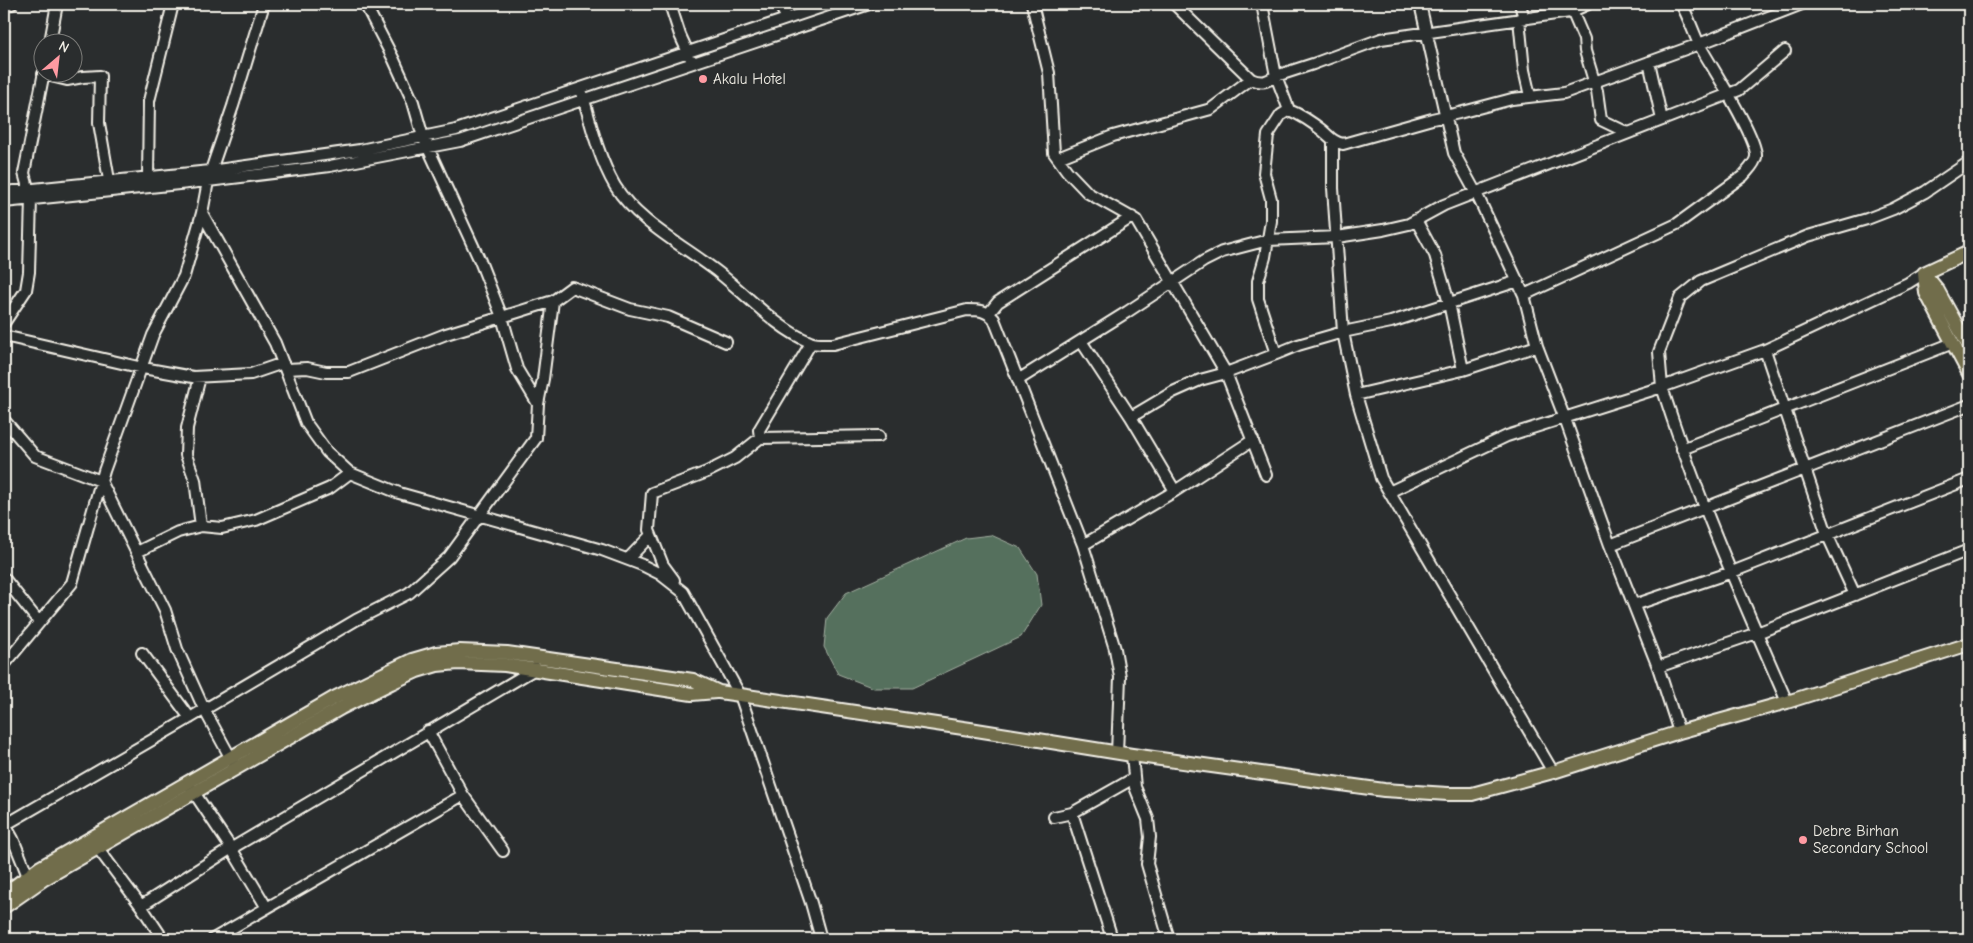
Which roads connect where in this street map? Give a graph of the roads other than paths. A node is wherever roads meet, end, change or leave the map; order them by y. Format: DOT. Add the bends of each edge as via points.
graph roads {
  1 [pos="12,4"];
  2 [pos="57,4"];
  3 [pos="173,4"];
  4 [pos="264,4"];
  5 [pos="365,4"];
  6 [pos="671,4"];
  7 [pos="779,4"];
  8 [pos="831,4"];
  9 [pos="868,4"];
  10 [pos="1032,4"];
  11 [pos="1174,4"];
  12 [pos="1262,4"];
  13 [pos="1420,4"];
  14 [pos="1520,4"];
  15 [pos="1588,4"];
  16 [pos="1681,4"];
  17 [pos="1802,4"];
  18 [pos="4,5"];
  19 [pos="1572,11"];
  20 [pos="787,18"];
  21 [pos="1521,18"];
  22 [pos="1427,31"];
  23 [pos="52,32"];
  24 [pos="1699,44"];
  25 [pos="1785,50"];
  26 [pos="687,53"];
  27 [pos="1649,62"];
  28 [pos="692,63"];
  29 [pos="1276,76"];
  30 [pos="82,77"];
  31 [pos="1252,80"];
  32 [pos="1595,81"];
  33 [pos="42,82"];
  34 [pos="582,94"];
  35 [pos="1728,94"];
  36 [pos="1530,96"];
  37 [pos="1289,110"];
  38 [pos="1446,116"];
  39 [pos="1662,120"];
  40 [pos="1628,133"];
  41 [pos="423,137"];
  42 [pos="1333,142"];
  43 [pos="428,147"];
  44 [pos="1058,158"];
  45 [pos="1969,162"];
  46 [pos="148,176"];
  47 [pos="209,176"];
  48 [pos="109,180"];
  49 [pos="4,192"];
  50 [pos="1476,193"];
  51 [pos="30,194"];
  52 [pos="4,202"];
  53 [pos="202,213"];
  54 [pos="1132,217"];
  55 [pos="1416,220"];
  56 [pos="1337,237"];
  57 [pos="1268,240"];
  58 [pos="1969,252"];
  59 [pos="1924,273"];
  60 [pos="1518,281"];
  61 [pos="1173,282"];
  62 [pos="1524,295"];
  63 [pos="553,301"];
  64 [pos="1449,303"];
  65 [pos="989,313"];
  66 [pos="502,317"];
  67 [pos="4,323"];
  68 [pos="1343,332"];
  69 [pos="4,336"];
  70 [pos="1081,341"];
  71 [pos="726,342"];
  72 [pos="811,343"];
  73 [pos="1953,343"];
  74 [pos="1537,346"];
  75 [pos="1969,347"];
  76 [pos="1765,350"];
  77 [pos="1276,354"];
  78 [pos="284,366"];
  79 [pos="142,368"];
  80 [pos="1463,370"];
  81 [pos="1226,373"];
  82 [pos="1969,374"];
  83 [pos="200,376"];
  84 [pos="1018,380"];
  85 [pos="1662,387"];
  86 [pos="1356,395"];
  87 [pos="538,404"];
  88 [pos="1969,406"];
  89 [pos="1784,408"];
  90 [pos="1131,417"];
  91 [pos="1565,419"];
  92 [pos="4,420"];
  93 [pos="879,436"];
  94 [pos="760,438"];
  95 [pos="1253,440"];
  96 [pos="1682,449"];
  97 [pos="1805,468"];
  98 [pos="350,473"];
  99 [pos="1266,476"];
  100 [pos="1969,478"];
  101 [pos="101,481"];
  102 [pos="1175,491"];
  103 [pos="1390,492"];
  104 [pos="1706,508"];
  105 [pos="479,515"];
  106 [pos="202,526"];
  107 [pos="1827,534"];
  108 [pos="651,535"];
  109 [pos="1084,545"];
  110 [pos="1610,545"];
  111 [pos="1969,550"];
  112 [pos="137,552"];
  113 [pos="628,559"];
  114 [pos="1732,572"];
  115 [pos="4,578"];
  116 [pos="683,592"];
  117 [pos="1855,595"];
  118 [pos="1634,604"];
  119 [pos="39,622"];
  120 [pos="1757,633"];
  121 [pos="1969,644"];
  122 [pos="142,653"];
  123 [pos="536,663"];
  124 [pos="4,665"];
  125 [pos="1658,667"];
  126 [pos="740,696"];
  127 [pos="1787,702"];
  128 [pos="204,709"];
  129 [pos="190,718"];
  130 [pos="428,731"];
  131 [pos="1679,732"];
  132 [pos="1117,753"];
  133 [pos="1132,755"];
  134 [pos="233,763"];
  135 [pos="1552,772"];
  136 [pos="1134,778"];
  137 [pos="191,788"];
  138 [pos="463,795"];
  139 [pos="1072,813"];
  140 [pos="1054,816"];
  141 [pos="4,824"];
  142 [pos="94,843"];
  143 [pos="231,848"];
  144 [pos="503,851"];
  145 [pos="30,882"];
  146 [pos="4,894"];
  147 [pos="141,906"];
  148 [pos="4,907"];
  149 [pos="267,908"];
  150 [pos="1111,937"];
  151 [pos="163,939"];
  152 [pos="212,939"];
  153 [pos="821,939"];
  154 [pos="1169,939"];
  1 -- 18 [label="street"];
  2 -- 23 [label="street"];
  3 -- 46 [label="street" via="149,101"];
  4 -- 47 [label="street"];
  5 -- 41 [label="street" via="413,102"];
  6 -- 26 [label="street"];
  7 -- 20 [label="street"];
  8 -- 20 [label="street"];
  9 -- 28 [label="street"];
  10 -- 44 [label="street" via="1049,73 1054,153"];
  11 -- 31 [label="street"];
  12 -- 29 [label="street"];
  13 -- 22 [label="street"];
  14 -- 21 [label="street"];
  15 -- 19 [label="street"];
  16 -- 24 [label="street"];
  17 -- 24 [label="street"];
  19 -- 21 [label="street"];
  19 -- 32 [label="street" via="1584,39"];
  20 -- 26 [label="street"];
  21 -- 22 [label="street"];
  21 -- 36 [label="street" via="1524,70"];
  22 -- 29 [label="street" via="1380,39"];
  22 -- 38 [label="street"];
  24 -- 27 [label="street"];
  24 -- 35 [label="street"];
  25 -- 35 [label="street" via="1739,90"];
  26 -- 28 [label="street"];
  26 -- 34 [label="street"];
  27 -- 32 [label="street"];
  27 -- 39 [label="street"];
  28 -- 34 [label="street"];
  29 -- 31 [label="street" via="1267,81"];
  29 -- 37 [label="street"];
  30 -- 48 [label="street" via="100,76 99,122"];
  31 -- 44 [label="street" via="1210,109 1113,136"];
  32 -- 36 [label="street" via="1564,93"];
  32 -- 40 [label="street" via="1601,120"];
  33 -- 51 [label="street" via="24,173"];
  34 -- 41 [label="street"];
  34 -- 43 [label="street" via="460,141"];
  34 -- 72 [label="street" via="604,163 630,205 782,325"];
  35 -- 39 [label="street"];
  35 -- 62 [label="street" via="1754,144 1756,157 1743,176 1677,224"];
  36 -- 38 [label="street"];
  37 -- 42 [label="street" via="1323,131"];
  37 -- 57 [label="street" via="1281,115 1268,135 1264,173 1271,200"];
  38 -- 42 [label="street" via="1343,144"];
  38 -- 50 [label="street" via="1454,154"];
  39 -- 40 [label="street"];
  40 -- 50 [label="street"];
  41 -- 43 [label="street"];
  41 -- 47 [label="street"];
  42 -- 56 [label="street"];
  43 -- 47 [label="street" via="330,166"];
  43 -- 66 [label="street"];
  44 -- 54 [label="street" via="1088,192"];
  45 -- 85 [label="street" via="1894,210 1808,236 1702,281 1680,298 1659,352"];
  46 -- 47 [label="street"];
  46 -- 48 [label="street"];
  47 -- 51 [label="street"];
  47 -- 53 [label="street"];
  48 -- 51 [label="street"];
  49 -- 51 [label="street"];
  50 -- 55 [label="street"];
  50 -- 60 [label="street"];
  51 -- 52 [label="street"];
  51 -- 67 [label="street" via="26,290"];
  53 -- 78 [label="street" via="275,343"];
  53 -- 79 [label="street" via="184,276 154,335"];
  54 -- 61 [label="street"];
  54 -- 65 [label="street" via="1006,296"];
  55 -- 56 [label="street" via="1382,230"];
  55 -- 64 [label="street" via="1435,255"];
  56 -- 57 [label="street"];
  56 -- 68 [label="street"];
  57 -- 61 [label="street" via="1222,252"];
  57 -- 77 [label="street" via="1258,281 1258,299"];
  58 -- 59 [label="main road"];
  59 -- 73 [label="main road" via="1926,293"];
  59 -- 75 [label="main road" via="1937,289"];
  59 -- 76 [label="street"];
  60 -- 62 [label="street"];
  60 -- 64 [label="street"];
  61 -- 70 [label="street"];
  61 -- 81 [label="street"];
  62 -- 74 [label="street"];
  63 -- 66 [label="street"];
  63 -- 71 [label="street" via="572,287 630,309 668,317"];
  63 -- 87 [label="street"];
  64 -- 68 [label="street" via="1391,322"];
  64 -- 80 [label="street"];
  65 -- 72 [label="street" via="967,310 833,344"];
  65 -- 84 [label="street"];
  66 -- 78 [label="street" via="446,334 349,372"];
  66 -- 87 [label="street" via="517,369"];
  68 -- 77 [label="street"];
  68 -- 86 [label="street"];
  69 -- 79 [label="street"];
  70 -- 84 [label="street"];
  70 -- 90 [label="street"];
  72 -- 94 [label="street" via="759,430"];
  73 -- 82 [label="main road"];
  73 -- 89 [label="street"];
  74 -- 80 [label="street"];
  74 -- 91 [label="street"];
  76 -- 85 [label="street"];
  76 -- 89 [label="street"];
  77 -- 81 [label="street"];
  78 -- 83 [label="street" via="251,374"];
  78 -- 98 [label="street" via="306,423 327,452"];
  79 -- 83 [label="street"];
  79 -- 101 [label="street"];
  80 -- 86 [label="street"];
  81 -- 90 [label="street" via="1173,392"];
  81 -- 95 [label="street"];
  83 -- 106 [label="street" via="187,428 186,455 195,480"];
  84 -- 109 [label="street"];
  85 -- 91 [label="street"];
  85 -- 96 [label="street"];
  86 -- 103 [label="street" via="1381,478"];
  87 -- 105 [label="street" via="536,438"];
  88 -- 97 [label="street"];
  89 -- 96 [label="street"];
  89 -- 97 [label="street"];
  90 -- 102 [label="street"];
  91 -- 103 [label="street" via="1507,436"];
  91 -- 110 [label="street"];
  92 -- 101 [label="street" via="35,456"];
  93 -- 94 [label="street"];
  94 -- 108 [label="street" via="735,458 652,493"];
  95 -- 99 [label="street"];
  95 -- 102 [label="street"];
  96 -- 104 [label="street"];
  97 -- 104 [label="street"];
  97 -- 107 [label="street"];
  98 -- 105 [label="street" via="399,493"];
  98 -- 106 [label="street" via="330,488 256,520 222,528"];
  100 -- 107 [label="street"];
  101 -- 112 [label="street"];
  101 -- 119 [label="street" via="72,584"];
  102 -- 109 [label="street"];
  103 -- 135 [label="street"];
  104 -- 110 [label="street"];
  104 -- 114 [label="street"];
  105 -- 113 [label="street"];
  105 -- 128 [label="street" via="449,557 409,593 356,620"];
  106 -- 112 [label="street" via="178,532"];
  107 -- 114 [label="street"];
  107 -- 117 [label="street"];
  108 -- 113 [label="street"];
  108 -- 116 [label="street" via="664,565"];
  109 -- 132 [label="street" via="1120,677"];
  110 -- 118 [label="street"];
  111 -- 117 [label="street"];
  112 -- 128 [label="street"];
  113 -- 116 [label="street" via="660,574"];
  114 -- 118 [label="street"];
  114 -- 120 [label="street"];
  115 -- 119 [label="street"];
  116 -- 126 [label="street"];
  117 -- 120 [label="street"];
  118 -- 125 [label="street"];
  119 -- 124 [label="street"];
  120 -- 125 [label="street"];
  120 -- 127 [label="street"];
  121 -- 127 [label="main road"];
  122 -- 129 [label="street"];
  123 -- 126 [label="main road" via="692,694 719,692"];
  123 -- 130 [label="street"];
  123 -- 134 [label="main road" via="437,665 417,671"];
  125 -- 131 [label="street"];
  126 -- 132 [label="main road"];
  126 -- 153 [label="street"];
  127 -- 131 [label="main road"];
  128 -- 129 [label="street"];
  128 -- 134 [label="street"];
  129 -- 141 [label="street"];
  130 -- 138 [label="street"];
  130 -- 143 [label="street"];
  131 -- 135 [label="main road"];
  132 -- 133 [label="main road"];
  133 -- 135 [label="main road" via="1384,790 1448,794 1472,794"];
  133 -- 136 [label="street"];
  134 -- 137 [label="main road"];
  136 -- 139 [label="street"];
  136 -- 154 [label="street" via="1148,819 1147,864"];
  137 -- 142 [label="main road"];
  137 -- 143 [label="street"];
  138 -- 144 [label="street"];
  138 -- 149 [label="street"];
  139 -- 140 [label="street"];
  139 -- 150 [label="street"];
  141 -- 145 [label="street"];
  142 -- 145 [label="main road"];
  142 -- 147 [label="street"];
  143 -- 147 [label="street"];
  143 -- 149 [label="street"];
  145 -- 146 [label="main road"];
  145 -- 148 [label="main road"];
  147 -- 151 [label="street"];
  149 -- 152 [label="street"];
}
